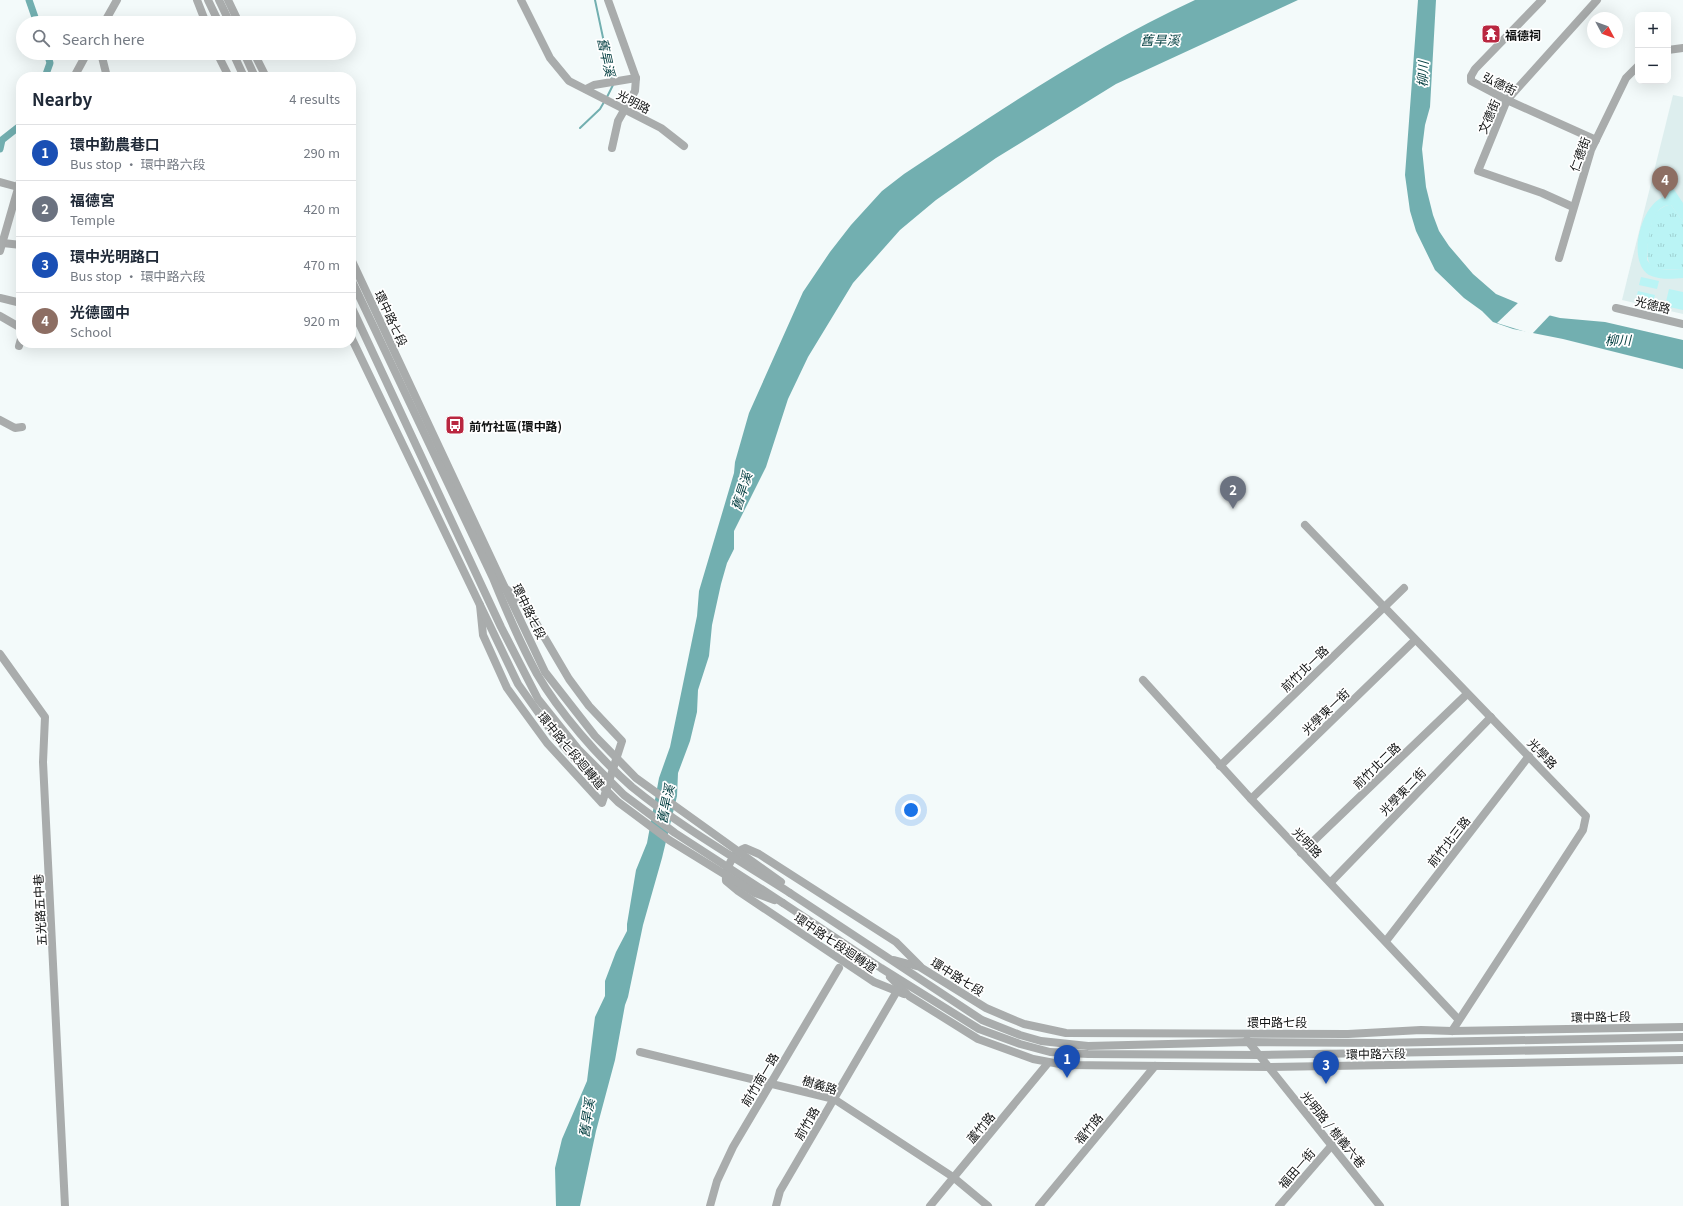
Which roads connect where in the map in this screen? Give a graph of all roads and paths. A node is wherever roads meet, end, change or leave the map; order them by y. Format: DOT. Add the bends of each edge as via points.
graph roads {
  1 [pos="117,0"];
  2 [pos="197,0"];
  3 [pos="208,0"];
  4 [pos="219,0"];
  5 [pos="228,0"];
  6 [pos="521,0"];
  7 [pos="608,0"];
  8 [pos="1542,0"];
  9 [pos="1597,0"];
  10 [pos="108,16"];
  11 [pos="203,16"];
  12 [pos="216,16"];
  13 [pos="227,16"];
  14 [pos="236,16"];
  15 [pos="1683,48"];
  16 [pos="1671,50"];
  17 [pos="84,60"];
  18 [pos="104,60"];
  19 [pos="220,60"];
  20 [pos="236,60"];
  21 [pos="248,60"];
  22 [pos="258,60"];
  23 [pos="1635,69"];
  24 [pos="77,72"];
  25 [pos="106,72"];
  26 [pos="226,72"];
  27 [pos="242,72"];
  28 [pos="254,72"];
  29 [pos="264,72"];
  30 [pos="633,79"];
  31 [pos="586,89"];
  32 [pos="1507,100"];
  33 [pos="626,110"];
  34 [pos="1596,140"];
  35 [pos="684,146"];
  36 [pos="612,148"];
  37 [pos="0,182"];
  38 [pos="16,186"];
  39 [pos="16,194"];
  40 [pos="1573,206"];
  41 [pos="2,240"];
  42 [pos="16,244"];
  43 [pos="1559,258"];
  44 [pos="356,270"];
  45 [pos="356,290"];
  46 [pos="0,298"];
  47 [pos="16,302"];
  48 [pos="1616,308"];
  49 [pos="0,316"];
  50 [pos="356,317"];
  51 [pos="1683,324"];
  52 [pos="16,325"];
  53 [pos="356,348"];
  54 [pos="0,420"];
  55 [pos="22,427"];
  56 [pos="1305,524"];
  57 [pos="505,588"];
  58 [pos="1404,588"];
  59 [pos="480,605"];
  60 [pos="1385,606"];
  61 [pos="1415,640"];
  62 [pos="0,654"];
  63 [pos="1143,680"];
  64 [pos="1468,694"];
  65 [pos="1491,718"];
  66 [pos="1529,756"];
  67 [pos="1220,766"];
  68 [pos="1251,799"];
  69 [pos="1302,853"];
  70 [pos="1330,882"];
  71 [pos="790,893"];
  72 [pos="783,903"];
  73 [pos="1386,941"];
  74 [pos="888,959"];
  75 [pos="920,967"];
  76 [pos="839,968"];
  77 [pos="881,968"];
  78 [pos="897,991"];
  79 [pos="908,996"];
  80 [pos="1458,1019"];
  81 [pos="982,1020"];
  82 [pos="1683,1027"];
  83 [pos="1452,1031"];
  84 [pos="1241,1033"];
  85 [pos="1364,1033"];
  86 [pos="1683,1038"];
  87 [pos="1249,1042"];
  88 [pos="1380,1043"];
  89 [pos="1683,1048"];
  90 [pos="640,1052"];
  91 [pos="1260,1055"];
  92 [pos="1683,1060"];
  93 [pos="1048,1063"];
  94 [pos="1155,1066"];
  95 [pos="1269,1066"];
  96 [pos="771,1083"];
  97 [pos="834,1099"];
  98 [pos="1332,1145"];
  99 [pos="953,1178"];
  100 [pos="65,1206"];
  101 [pos="710,1206"];
  102 [pos="776,1206"];
  103 [pos="930,1206"];
  104 [pos="988,1206"];
  105 [pos="1039,1206"];
  106 [pos="1278,1206"];
  107 [pos="1380,1206"];
  1 -- 10 [label="street"];
  2 -- 11 [label="street"];
  3 -- 12 [label="street"];
  4 -- 13 [label="street"];
  5 -- 14 [label="street"];
  6 -- 31 [label="street, 光明路" via="550,58 569,81"];
  7 -- 30 [label="street"];
  8 -- 32 [label="street, 弘德街" via="1509,32 1471,76 1473,84"];
  9 -- 32 [label="street, 文德街"];
  15 -- 16 [label="street"];
  17 -- 24 [label="street"];
  18 -- 25 [label="street"];
  19 -- 26 [label="street"];
  20 -- 27 [label="street"];
  21 -- 28 [label="street"];
  22 -- 29 [label="street"];
  23 -- 34 [label="street, 仁德街" via="1626,78"];
  30 -- 31 [label="street" via="594,85"];
  30 -- 33 [label="street" via="635,91"];
  31 -- 33 [label="street, 光明路"];
  32 -- 34 [label="street, 弘德街"];
  32 -- 40 [label="street, 文德街" via="1478,171"];
  33 -- 35 [label="street, 光明路" via="661,128"];
  33 -- 36 [label="street" via="618,122"];
  34 -- 40 [label="street, 仁德街"];
  37 -- 38 [label="street"];
  39 -- 41 [label="street"];
  40 -- 43 [label="street, 仁德街"];
  41 -- 42 [label="street"];
  44 -- 57 [label="street, 環中路七段"];
  45 -- 71 [label="street, 環中路七段, bridge" via="511,621 550,694 588,742 632,786 680,822"];
  46 -- 47 [label="street"];
  48 -- 51 [label="street, 光德路"];
  49 -- 52 [label="street"];
  50 -- 72 [label="street, bridge" via="501,627 538,699 578,749 624,795 675,833"];
  53 -- 59 [label="street"];
  54 -- 55 [label="street" via="14,428"];
  56 -- 60 [label="street, 光學路"];
  57 -- 59 [label="street, 環中路七段迴轉道" via="526,606 568,679 622,741 602,803 547,743 507,688 483,635"];
  57 -- 71 [label="street, 環中路七段, bridge" via="545,672 596,736 636,778 686,816 768,871"];
  58 -- 60 [label="street, 前竹北一路"];
  59 -- 72 [label="street, bridge" via="518,684 572,756 618,802 669,840 755,893"];
  60 -- 61 [label="street, 光學路"];
  60 -- 67 [label="street, 前竹北一路"];
  61 -- 64 [label="street, 光學路"];
  61 -- 68 [label="street, 光學東一街"];
  62 -- 100 [label="street, 五光路五中巷" via="45,717 43,762"];
  63 -- 67 [label="street, 光明路"];
  64 -- 65 [label="street, 光學路"];
  64 -- 69 [label="street, 前竹北二路"];
  65 -- 66 [label="street, 光學路"];
  65 -- 70 [label="street, 光學東二街"];
  66 -- 73 [label="street, 前竹北三路"];
  66 -- 80 [label="street, 光學路" via="1586,816 1586,822"];
  67 -- 68 [label="street, 光明路"];
  68 -- 69 [label="street, 光明路"];
  69 -- 70 [label="street, 光明路"];
  70 -- 73 [label="street, 光明路"];
  71 -- 74 [label="street, 環中路七段"];
  72 -- 77 [label="street"];
  73 -- 80 [label="street, 光明路"];
  74 -- 75 [label="street, 環中路七段"];
  74 -- 81 [label="street, 環中路七段"];
  75 -- 78 [label="street, 環中路七段迴轉道" via="896,942 759,854 745,848 740,850 727,869 726,881 874,982"];
  75 -- 84 [label="street, 環中路七段" via="986,1008 1024,1024 1066,1033"];
  76 -- 96 [label="street, 前竹南一路"];
  77 -- 79 [label="street"];
  77 -- 91 [label="street, 環中路六段" via="979,1029 1050,1052"];
  78 -- 79 [label="street, 環中路七段迴轉道"];
  78 -- 97 [label="street, 前竹路"];
  79 -- 93 [label="street, 環中路六段" via="978,1039"];
  80 -- 83 [label="street, 光學路"];
  81 -- 87 [label="street, 環中路六段" via="1041,1041 1081,1045"];
  82 -- 83 [label="street, 環中路七段"];
  83 -- 85 [label="street, 環中路七段"];
  84 -- 85 [label="street, 環中路七段"];
  84 -- 87 [label="street"];
  85 -- 88 [label="street"];
  86 -- 88 [label="street, 環中路六段"];
  87 -- 88 [label="street, 環中路六段"];
  87 -- 91 [label="street"];
  89 -- 91 [label="street, 環中路六段"];
  90 -- 96 [label="street, 樹義路"];
  91 -- 95 [label="street"];
  92 -- 95 [label="street, 環中路六段"];
  93 -- 94 [label="street, 環中路六段"];
  93 -- 99 [label="street, 蘆竹路"];
  94 -- 95 [label="street, 環中路六段"];
  94 -- 105 [label="street, 福竹路"];
  95 -- 98 [label="street, 光明路 / 樹義六巷"];
  96 -- 97 [label="street, 樹義路"];
  96 -- 101 [label="street, 前竹南一路" via="730,1154 717,1181"];
  97 -- 99 [label="street, 樹義路"];
  97 -- 102 [label="street, 前竹路" via="780,1191"];
  98 -- 106 [label="street, 福田一街"];
  98 -- 107 [label="street, 光明路 / 樹義六巷"];
  99 -- 103 [label="street, 蘆竹路"];
  99 -- 104 [label="street, 樹義路"];
}
